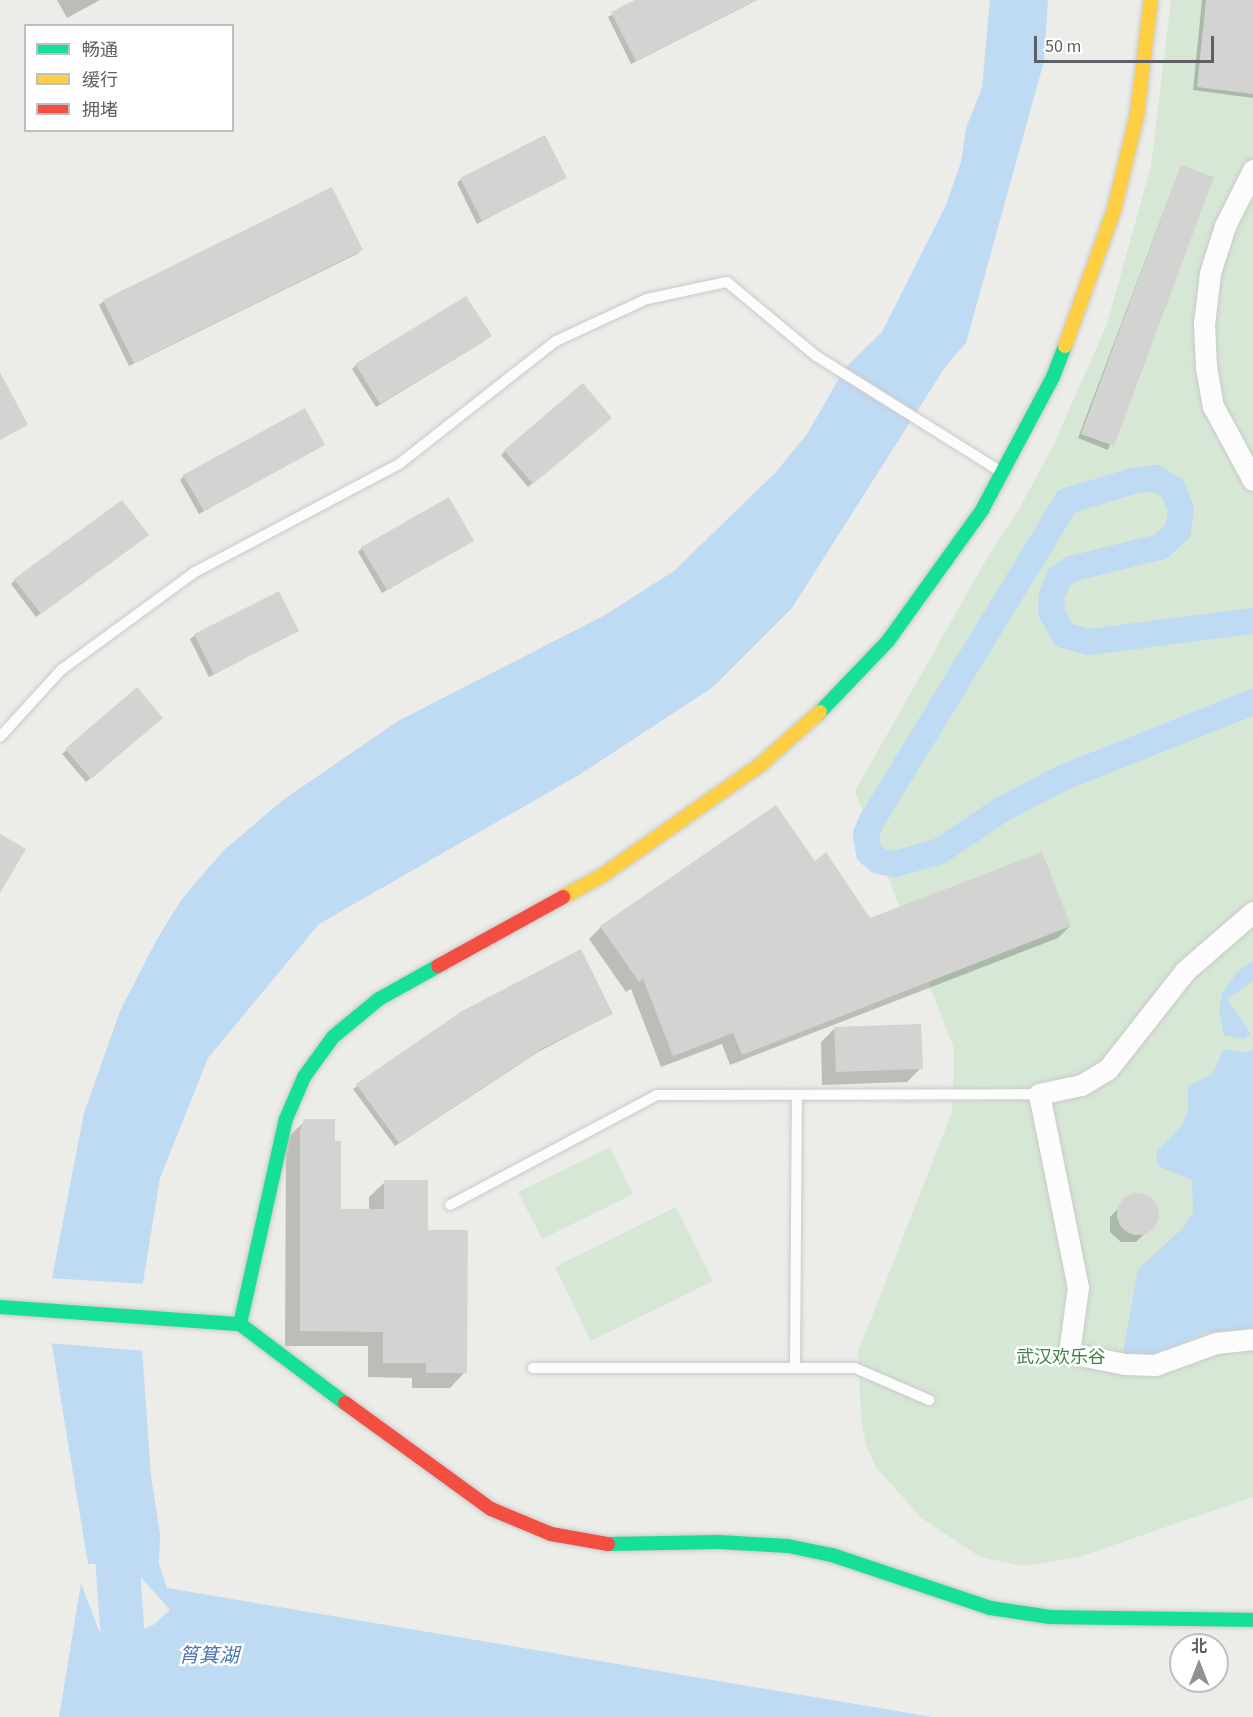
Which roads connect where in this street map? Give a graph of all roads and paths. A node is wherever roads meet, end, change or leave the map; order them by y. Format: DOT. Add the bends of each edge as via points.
graph roads {
  1 [pos="1151,0"];
  2 [pos="1253,170"];
  3 [pos="1003,473"];
  4 [pos="1253,480"];
  5 [pos="0,737"];
  6 [pos="1253,912"];
  7 [pos="1040,1094"];
  8 [pos="797,1095"];
  9 [pos="450,1205"];
  10 [pos="0,1307"];
  11 [pos="240,1324"];
  12 [pos="1253,1339"];
  13 [pos="795,1367"];
  14 [pos="533,1368"];
  15 [pos="929,1400"];
  16 [pos="1253,1620"];
  1 -- 3 [label="street" via="1137,115 1113,210 1076,324"];
  2 -- 4 [label="street" via="1231,209 1210,273 1204,340 1214,406"];
  3 -- 5 [label="lane" via="816,356 727,282 647,299 555,341 399,464 195,572 61,670"];
  3 -- 11 [label="street" via="982,510 888,641 815,717 760,765 603,875 379,999 333,1037 304,1077 286,1119"];
  6 -- 7 [label="street" via="1209,948 1163,995 1108,1069 1081,1085"];
  7 -- 8 [label="lane"];
  7 -- 12 [label="street" via="1078,1287 1069,1353 1155,1365 1216,1343"];
  8 -- 9 [label="lane" via="657,1095"];
  8 -- 13 [label="lane"];
  10 -- 11 [label="street"];
  11 -- 16 [label="street" via="456,1486 491,1509 551,1534 621,1546 719,1542 788,1546 832,1555 990,1608 1050,1617"];
  13 -- 14 [label="lane"];
  13 -- 15 [label="lane" via="855,1368"];
}
